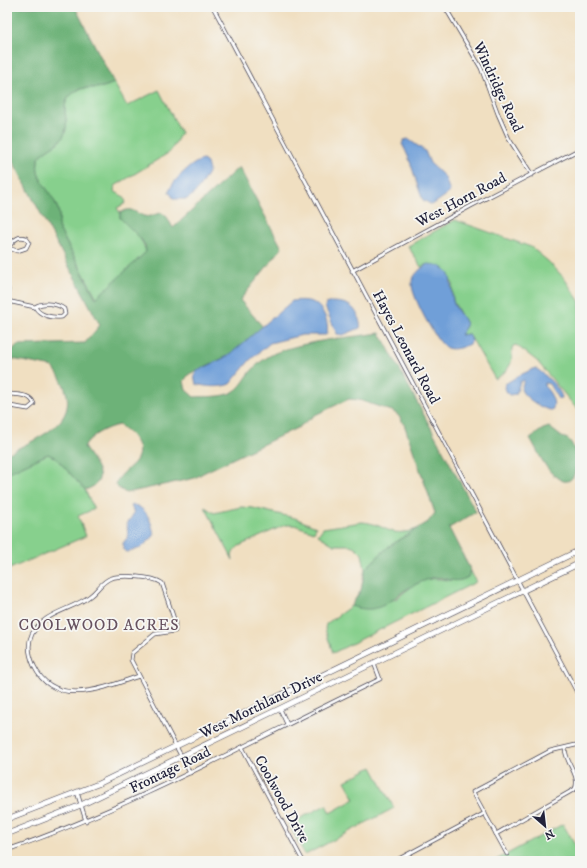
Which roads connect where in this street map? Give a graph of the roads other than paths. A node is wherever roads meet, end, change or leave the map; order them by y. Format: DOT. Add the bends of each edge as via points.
graph roads {
  1 [pos="213,7"];
  2 [pos="445,7"];
  3 [pos="580,150"];
  4 [pos="532,175"];
  5 [pos="8,248"];
  6 [pos="352,271"];
  7 [pos="7,279"];
  8 [pos="7,301"];
  9 [pos="35,307"];
  10 [pos="7,396"];
  11 [pos="7,404"];
  12 [pos="580,550"];
  13 [pos="580,563"];
  14 [pos="517,580"];
  15 [pos="523,590"];
  16 [pos="374,663"];
  17 [pos="139,676"];
  18 [pos="580,698"];
  19 [pos="280,709"];
  20 [pos="287,724"];
  21 [pos="580,744"];
  22 [pos="175,746"];
  23 [pos="242,747"];
  24 [pos="565,748"];
  25 [pos="180,758"];
  26 [pos="190,773"];
  27 [pos="77,792"];
  28 [pos="81,805"];
  29 [pos="485,813"];
  30 [pos="7,820"];
  31 [pos="86,821"];
  32 [pos="7,834"];
  33 [pos="496,834"];
  34 [pos="7,850"];
  35 [pos="507,854"];
  36 [pos="303,861"];
  37 [pos="394,861"];
  1 -- 6 [label="street, Hayes Leonard Road"];
  2 -- 4 [label="street, Windridge Road" via="481,68 509,139"];
  3 -- 4 [label="street, West Horn Road"];
  4 -- 6 [label="street, West Horn Road"];
  5 -- 5 [label="street" via="18,251 26,248 29,242 26,238 20,238 11,242"];
  6 -- 14 [label="street, Hayes Leonard Road"];
  7 -- 8 [label="street"];
  8 -- 9 [label="street"];
  9 -- 9 [label="street" via="38,313 44,315 59,318 65,314 60,306 43,303"];
  10 -- 11 [label="street" via="11,394 29,397 34,404 28,409"];
  12 -- 14 [label="highway, West Morthland Drive"];
  13 -- 15 [label="highway, West Morthland Drive"];
  14 -- 15 [label="street, Hayes Leonard Road"];
  14 -- 22 [label="highway, West Morthland Drive"];
  15 -- 16 [label="highway, West Morthland Drive"];
  15 -- 18 [label="street, Hayes Leonard Road"];
  16 -- 19 [label="highway, West Morthland Drive"];
  16 -- 20 [label="street, Frontage Road" via="380,679"];
  17 -- 17 [label="street" via="131,660 132,653 155,634 172,632 176,627 163,585 154,579 109,579 90,596 45,620 35,629 30,639 29,654 34,667 47,685 56,690 81,692"];
  17 -- 22 [label="street"];
  19 -- 20 [label="street"];
  19 -- 25 [label="highway, West Morthland Drive"];
  20 -- 23 [label="street, Frontage Road"];
  21 -- 24 [label="street"];
  22 -- 25 [label="street"];
  22 -- 27 [label="highway, West Morthland Drive"];
  23 -- 26 [label="street, Frontage Road"];
  23 -- 36 [label="street, Coolwood Drive"];
  24 -- 29 [label="street" via="550,751 473,792"];
  24 -- 33 [label="street" via="567,761 576,778 575,789"];
  25 -- 26 [label="street"];
  25 -- 28 [label="highway, West Morthland Drive"];
  26 -- 31 [label="street, Frontage Road"];
  27 -- 28 [label="street"];
  27 -- 30 [label="highway, West Morthland Drive"];
  28 -- 31 [label="street"];
  28 -- 32 [label="highway, West Morthland Drive"];
  29 -- 33 [label="street"];
  29 -- 37 [label="street"];
  31 -- 34 [label="street, Frontage Road"];
  33 -- 35 [label="street"];
}
